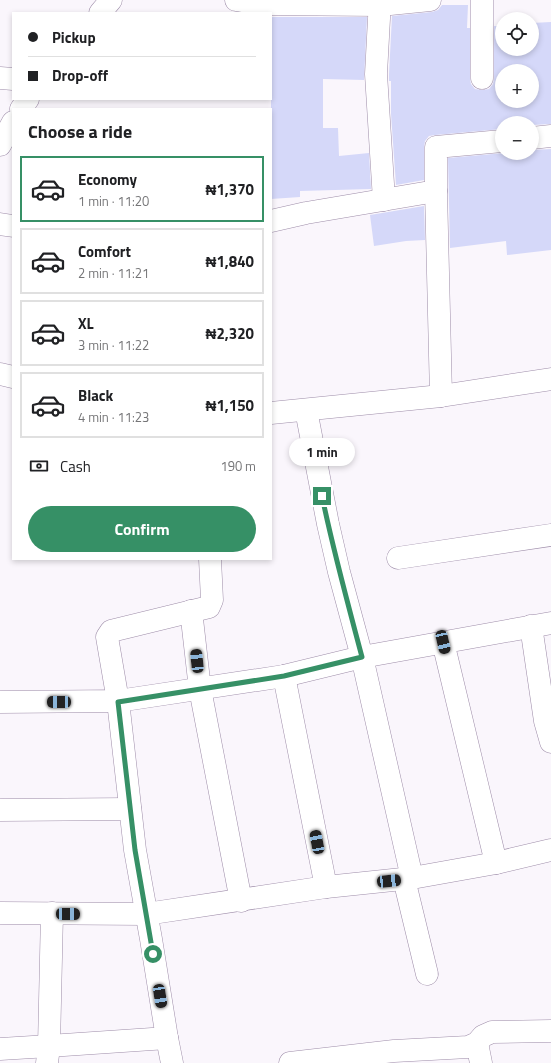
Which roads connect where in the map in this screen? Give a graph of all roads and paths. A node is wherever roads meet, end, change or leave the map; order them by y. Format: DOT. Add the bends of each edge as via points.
graph roads {
  1 [pos="111,0"];
  2 [pos="236,0"];
  3 [pos="430,0"];
  4 [pos="482,0"];
  5 [pos="380,2"];
  6 [pos="101,12"];
  7 [pos="0,78"];
  8 [pos="482,78"];
  9 [pos="12,79"];
  10 [pos="12,124"];
  11 [pos="551,136"];
  12 [pos="539,137"];
  13 [pos="495,142"];
  14 [pos="0,145"];
  15 [pos="436,190"];
  16 [pos="384,200"];
  17 [pos="272,221"];
  18 [pos="0,224"];
  19 [pos="12,226"];
  20 [pos="0,374"];
  21 [pos="12,377"];
  22 [pos="551,379"];
  23 [pos="441,396"];
  24 [pos="306,410"];
  25 [pos="272,413"];
  26 [pos="551,535"];
  27 [pos="398,558"];
  28 [pos="210,560"];
  29 [pos="190,611"];
  30 [pos="541,624"];
  31 [pos="443,642"];
  32 [pos="362,657"];
  33 [pos="284,676"];
  34 [pos="200,689"];
  35 [pos="0,702"];
  36 [pos="118,702"];
  37 [pos="551,742"];
  38 [pos="130,809"];
  39 [pos="0,810"];
  40 [pos="551,850"];
  41 [pos="496,863"];
  42 [pos="408,879"];
  43 [pos="326,887"];
  44 [pos="241,901"];
  45 [pos="0,913"];
  46 [pos="52,913"];
  47 [pos="146,914"];
  48 [pos="427,974"];
  49 [pos="551,1031"];
  50 [pos="167,1038"];
  51 [pos="0,1049"];
  52 [pos="479,1053"];
  53 [pos="48,1055"];
  54 [pos="172,1063"];
  55 [pos="290,1063"];
  1 -- 6 [label="street"];
  2 -- 5 [label="street" via="260,4"];
  3 -- 5 [label="street"];
  4 -- 8 [label="street"];
  5 -- 16 [label="street" via="376,74"];
  7 -- 9 [label="street"];
  10 -- 14 [label="street"];
  11 -- 12 [label="street"];
  13 -- 15 [label="street" via="436,147"];
  15 -- 16 [label="street"];
  15 -- 23 [label="street"];
  16 -- 17 [label="street"];
  18 -- 19 [label="street"];
  20 -- 21 [label="street"];
  22 -- 23 [label="street"];
  23 -- 24 [label="street"];
  24 -- 25 [label="street"];
  24 -- 32 [label="street" via="328,524"];
  26 -- 27 [label="street"];
  28 -- 29 [label="street" via="212,600 209,607"];
  29 -- 34 [label="street"];
  29 -- 36 [label="street" via="111,631 107,641"];
  30 -- 31 [label="street"];
  30 -- 37 [label="street" via="545,721"];
  31 -- 32 [label="street"];
  31 -- 41 [label="street"];
  32 -- 33 [label="street"];
  32 -- 42 [label="street"];
  33 -- 34 [label="street"];
  33 -- 43 [label="street"];
  34 -- 36 [label="street"];
  34 -- 44 [label="street"];
  35 -- 36 [label="street"];
  36 -- 38 [label="street"];
  38 -- 39 [label="street"];
  38 -- 47 [label="street"];
  40 -- 41 [label="street"];
  41 -- 42 [label="street"];
  42 -- 43 [label="street"];
  42 -- 48 [label="street"];
  43 -- 44 [label="street"];
  44 -- 47 [label="street"];
  45 -- 46 [label="street"];
  46 -- 47 [label="street"];
  46 -- 53 [label="street"];
  47 -- 50 [label="street"];
  49 -- 52 [label="street" via="492,1032 483,1036"];
  50 -- 53 [label="street"];
  50 -- 54 [label="street"];
  51 -- 53 [label="street"];
  52 -- 55 [label="street" via="468,1047 394,1051"];
}
